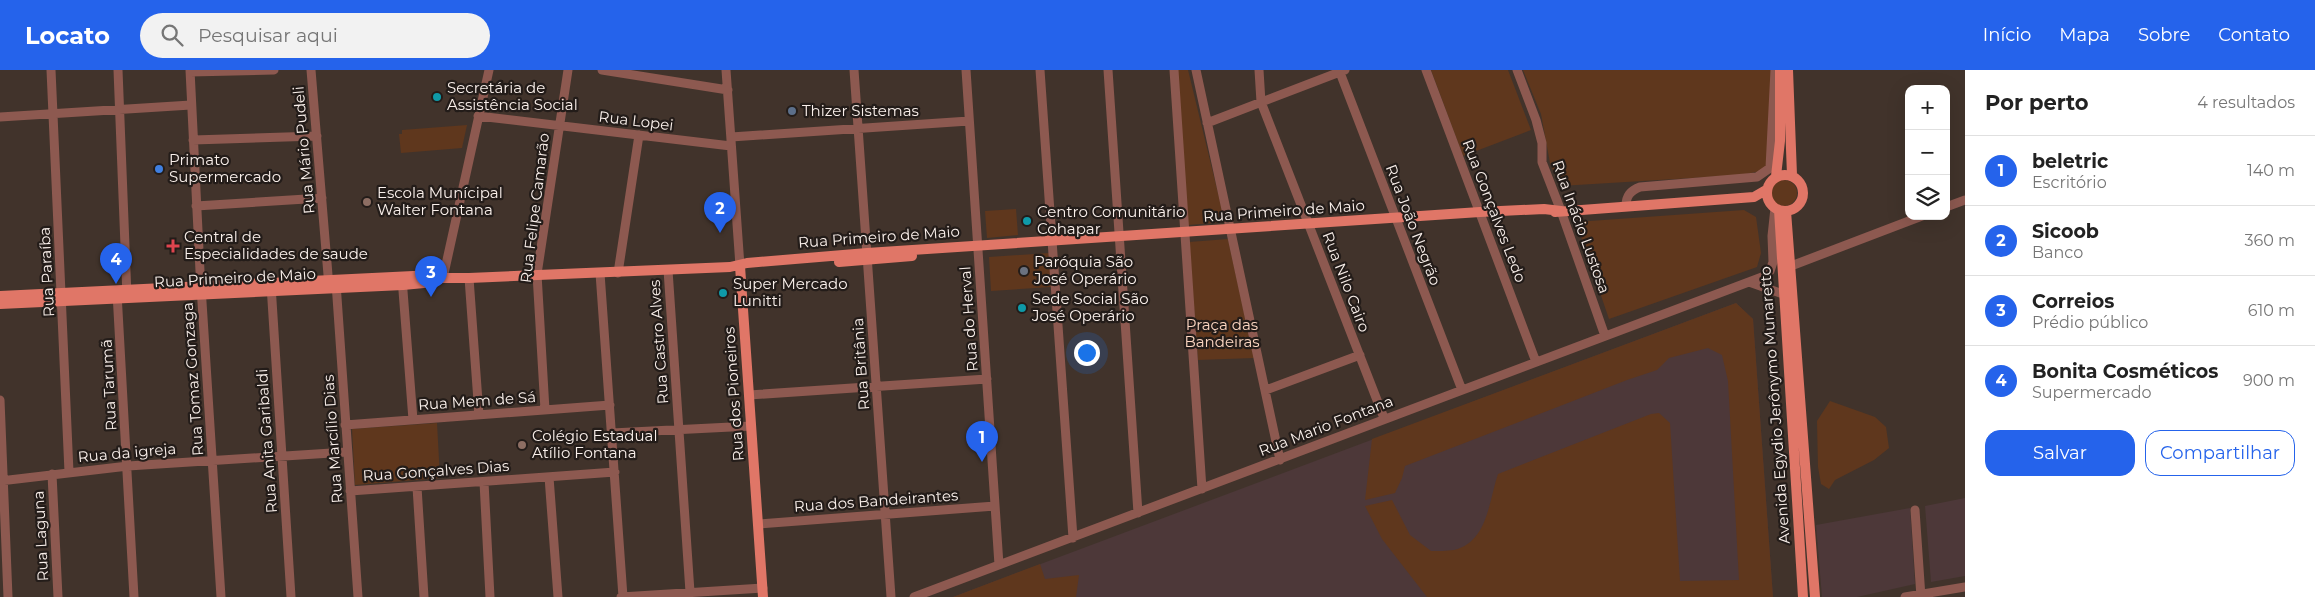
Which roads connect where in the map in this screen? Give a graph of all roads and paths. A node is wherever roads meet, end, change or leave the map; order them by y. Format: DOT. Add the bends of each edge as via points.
graph roads {
  1 [pos="51,70"];
  2 [pos="118,70"];
  3 [pos="274,70"];
  4 [pos="311,70"];
  5 [pos="489,70"];
  6 [pos="567,70"];
  7 [pos="602,70"];
  8 [pos="726,70"];
  9 [pos="854,70"];
  10 [pos="966,70"];
  11 [pos="1040,70"];
  12 [pos="1108,70"];
  13 [pos="1174,70"];
  14 [pos="1196,70"];
  15 [pos="1259,70"];
  16 [pos="1426,70"];
  17 [pos="1517,70"];
  18 [pos="1775,70"];
  19 [pos="1780,70"];
  20 [pos="1788,70"];
  21 [pos="190,71"];
  22 [pos="1341,71"];
  23 [pos="728,90"];
  24 [pos="1261,102"];
  25 [pos="191,105"];
  26 [pos="119,110"];
  27 [pos="53,114"];
  28 [pos="478,116"];
  29 [pos="0,117"];
  30 [pos="970,121"];
  31 [pos="1207,123"];
  32 [pos="559,126"];
  33 [pos="857,129"];
  34 [pos="639,135"];
  35 [pos="317,136"];
  36 [pos="193,140"];
  37 [pos="731,142"];
  38 [pos="1792,175"];
  39 [pos="1776,176"];
  40 [pos="1766,190"];
  41 [pos="1754,197"];
  42 [pos="322,198"];
  43 [pos="1965,200"];
  44 [pos="196,206"];
  45 [pos="1626,206"];
  46 [pos="1950,206"];
  47 [pos="1778,209"];
  48 [pos="1561,211"];
  49 [pos="1481,215"];
  50 [pos="1912,220"];
  51 [pos="1397,221"];
  52 [pos="1311,227"];
  53 [pos="1232,233"];
  54 [pos="1185,236"];
  55 [pos="1120,240"];
  56 [pos="1053,244"];
  57 [pos="979,248"];
  58 [pos="867,256"];
  59 [pos="740,266"];
  60 [pos="1791,266"];
  61 [pos="668,270"];
  62 [pos="618,272"];
  63 [pos="600,273"];
  64 [pos="537,274"];
  65 [pos="442,278"];
  66 [pos="469,278"];
  67 [pos="403,281"];
  68 [pos="1749,282"];
  69 [pos="332,284"];
  70 [pos="271,287"];
  71 [pos="201,291"];
  72 [pos="122,294"];
  73 [pos="1782,294"];
  74 [pos="0,296"];
  75 [pos="62,297"];
  76 [pos="0,304"];
  77 [pos="1796,334"];
  78 [pos="1605,336"];
  79 [pos="1785,336"];
  80 [pos="1360,355"];
  81 [pos="1536,362"];
  82 [pos="987,379"];
  83 [pos="876,386"];
  84 [pos="1266,390"];
  85 [pos="1462,390"];
  86 [pos="749,395"];
  87 [pos="0,400"];
  88 [pos="610,405"];
  89 [pos="545,410"];
  90 [pos="479,415"];
  91 [pos="1384,418"];
  92 [pos="413,420"];
  93 [pos="346,425"];
  94 [pos="751,426"];
  95 [pos="679,429"];
  96 [pos="612,433"];
  97 [pos="347,452"];
  98 [pos="281,456"];
  99 [pos="212,460"];
  100 [pos="1280,460"];
  101 [pos="128,466"];
  102 [pos="69,472"];
  103 [pos="615,472"];
  104 [pos="52,474"];
  105 [pos="549,477"];
  106 [pos="2,481"];
  107 [pos="484,482"];
  108 [pos="417,486"];
  109 [pos="1202,489"];
  110 [pos="350,491"];
  111 [pos="995,506"];
  112 [pos="1915,510"];
  113 [pos="1138,513"];
  114 [pos="886,514"];
  115 [pos="758,524"];
  116 [pos="1074,538"];
  117 [pos="999,565"];
  118 [pos="1965,587"];
  119 [pos="690,592"];
  120 [pos="763,592"];
  121 [pos="1921,596"];
  122 [pos="8,597"];
  123 [pos="58,597"];
  124 [pos="134,597"];
  125 [pos="221,597"];
  126 [pos="291,597"];
  127 [pos="358,597"];
  128 [pos="424,597"];
  129 [pos="490,597"];
  130 [pos="558,597"];
  131 [pos="622,597"];
  132 [pos="891,597"];
  133 [pos="914,597"];
  134 [pos="1803,597"];
  135 [pos="1815,597"];
  136 [pos="1905,597"];
  1 -- 27 [label="street, Rua Paraíba"];
  2 -- 26 [label="street, Rua Tarumã"];
  3 -- 21 [label="street"];
  4 -- 35 [label="street, Rua Mário Pudeli"];
  5 -- 28 [label="street"];
  6 -- 32 [label="street, Rua Felipe Camarão"];
  7 -- 23 [label="street"];
  8 -- 23 [label="street, Rua dos Pioneiros"];
  9 -- 33 [label="street, Rua Britânia"];
  10 -- 30 [label="street, Rua do Herval"];
  11 -- 56 [label="street"];
  12 -- 55 [label="street"];
  13 -- 54 [label="street"];
  14 -- 31 [label="street"];
  15 -- 24 [label="street, Rua Nilo Cairo"];
  16 -- 49 [label="street, Rua Gonçalves Ledo"];
  17 -- 48 [label="street, Rua Inácio Lustosa" via="1536,120 1542,143 1542,162"];
  18 -- 45 [label="street" via="1770,168 1757,177 1640,187 1630,192"];
  19 -- 39 [label="main road" via="1780,142"];
  20 -- 38 [label="main road"];
  21 -- 25 [label="street, Rua Tomaz Gonzaga"];
  22 -- 24 [label="street"];
  22 -- 51 [label="street, Rua João Negrão"];
  23 -- 37 [label="street, Rua dos Pioneiros"];
  24 -- 31 [label="street"];
  24 -- 52 [label="street, Rua Nilo Cairo"];
  25 -- 26 [label="street"];
  25 -- 36 [label="street, Rua Tomaz Gonzaga"];
  26 -- 27 [label="street"];
  26 -- 72 [label="street, Rua Tarumã"];
  27 -- 29 [label="street"];
  27 -- 75 [label="street, Rua Paraíba"];
  28 -- 32 [label="street, Rua Lopei"];
  28 -- 65 [label="street"];
  30 -- 33 [label="street, Rua Lopei"];
  30 -- 57 [label="street, Rua do Herval"];
  31 -- 53 [label="street"];
  32 -- 34 [label="street, Rua Lopei"];
  32 -- 64 [label="street, Rua Felipe Camarão"];
  33 -- 37 [label="street, Rua Lopei"];
  33 -- 58 [label="street, Rua Britânia"];
  34 -- 37 [label="street, Rua Lopei"];
  34 -- 62 [label="street"];
  35 -- 36 [label="street"];
  35 -- 42 [label="street, Rua Mário Pudeli"];
  36 -- 44 [label="street, Rua Tomaz Gonzaga"];
  37 -- 59 [label="street, Rua dos Pioneiros"];
  38 -- 39 [label="main road"];
  38 -- 47 [label="main road" via="1802,185 1802,199 1793,209"];
  39 -- 40 [label="main road"];
  40 -- 41 [label="main road, Rua Primeiro de Maio"];
  40 -- 47 [label="main road" via="1768,202"];
  41 -- 45 [label="main road, Rua Primeiro de Maio"];
  41 -- 47 [label="main road"];
  42 -- 44 [label="street"];
  42 -- 69 [label="street, Rua Mário Pudeli"];
  43 -- 46 [label="street"];
  44 -- 71 [label="street, Rua Tomaz Gonzaga"];
  45 -- 48 [label="main road, Rua Primeiro de Maio"];
  47 -- 60 [label="main road, Avenida Egydio Jerônymo Munaretto"];
  47 -- 68 [label="street, Rua Mario Fontana" via="1770,271"];
  47 -- 73 [label="main road, Avenida Egydio Jerônymo Munaretto"];
  48 -- 49 [label="main road, Rua Primeiro de Maio" via="1544,209"];
  48 -- 78 [label="street, Rua Inácio Lustosa"];
  49 -- 51 [label="main road, Rua Primeiro de Maio"];
  49 -- 81 [label="street, Rua Gonçalves Ledo"];
  50 -- 60 [label="street"];
  51 -- 52 [label="main road, Rua Primeiro de Maio"];
  51 -- 85 [label="street, Rua João Negrão"];
  52 -- 53 [label="main road, Rua Primeiro de Maio"];
  52 -- 80 [label="street, Rua Nilo Cairo"];
  53 -- 54 [label="main road, Rua Primeiro de Maio"];
  53 -- 84 [label="street"];
  54 -- 55 [label="main road, Rua Primeiro de Maio"];
  54 -- 109 [label="street"];
  55 -- 56 [label="main road, Rua Primeiro de Maio"];
  55 -- 113 [label="street"];
  56 -- 57 [label="main road, Rua Primeiro de Maio"];
  56 -- 116 [label="street"];
  57 -- 58 [label="main road, Rua Primeiro de Maio"];
  57 -- 82 [label="street, Rua do Herval"];
  58 -- 59 [label="main road, Rua Primeiro de Maio" via="746,263"];
  58 -- 83 [label="street, Rua Britânia"];
  59 -- 61 [label="main road, Rua Primeiro de Maio"];
  59 -- 86 [label="main road, Rua dos Pioneiros"];
  60 -- 77 [label="main road, Avenida Egydio Jerônymo Munaretto"];
  61 -- 62 [label="main road, Rua Primeiro de Maio"];
  61 -- 95 [label="street, Rua Castro Alves"];
  62 -- 63 [label="main road, Rua Primeiro de Maio"];
  63 -- 64 [label="main road, Rua Primeiro de Maio"];
  63 -- 88 [label="street"];
  64 -- 66 [label="main road, Rua Primeiro de Maio"];
  64 -- 89 [label="street, Rua Felipe Camarão"];
  65 -- 66 [label="main road, Rua Primeiro de Maio"];
  65 -- 67 [label="main road, Rua Primeiro de Maio" via="434,275"];
  66 -- 90 [label="street"];
  67 -- 69 [label="main road, Rua Primeiro de Maio"];
  67 -- 92 [label="street"];
  68 -- 73 [label="street"];
  68 -- 78 [label="street, Rua Mario Fontana"];
  69 -- 70 [label="main road, Rua Primeiro de Maio"];
  69 -- 93 [label="street, Rua Marcílio Dias"];
  70 -- 71 [label="main road, Rua Primeiro de Maio"];
  70 -- 98 [label="street, Rua Anita Garibaldi"];
  71 -- 72 [label="main road, Rua Primeiro de Maio"];
  71 -- 99 [label="street, Rua Tomaz Gonzaga"];
  72 -- 75 [label="main road, Rua Primeiro de Maio"];
  72 -- 101 [label="street, Rua Tarumã"];
  73 -- 79 [label="main road, Avenida Egydio Jerônymo Munaretto"];
  74 -- 75 [label="main road, Rua Primeiro de Maio"];
  75 -- 76 [label="main road, Rua Primeiro de Maio"];
  75 -- 102 [label="street, Rua Paraíba"];
  77 -- 79 [label="main road"];
  77 -- 135 [label="main road, Avenida Egydio Jerônymo Munaretto"];
  78 -- 81 [label="street, Rua Mario Fontana"];
  79 -- 134 [label="main road, Avenida Egydio Jerônymo Munaretto"];
  80 -- 84 [label="street"];
  80 -- 91 [label="street, Rua Nilo Cairo"];
  81 -- 85 [label="street, Rua Mario Fontana"];
  82 -- 83 [label="street"];
  82 -- 111 [label="street, Rua do Herval"];
  83 -- 86 [label="street"];
  83 -- 114 [label="street, Rua Britânia"];
  84 -- 100 [label="street"];
  85 -- 91 [label="street, Rua Mario Fontana"];
  86 -- 94 [label="main road, Rua dos Pioneiros"];
  87 -- 106 [label="street"];
  88 -- 89 [label="street, Rua Mem de Sá"];
  88 -- 96 [label="street"];
  89 -- 90 [label="street, Rua Mem de Sá"];
  90 -- 92 [label="street, Rua Mem de Sá"];
  91 -- 100 [label="street, Rua Mario Fontana"];
  92 -- 93 [label="street, Rua Mem de Sá"];
  93 -- 97 [label="street, Rua Marcílio Dias"];
  94 -- 95 [label="street"];
  94 -- 115 [label="main road, Rua dos Pioneiros"];
  95 -- 96 [label="street"];
  95 -- 119 [label="street, Rua Castro Alves"];
  96 -- 103 [label="street"];
  97 -- 98 [label="street, Rua da igreja"];
  97 -- 110 [label="street, Rua Marcílio Dias"];
  98 -- 99 [label="street, Rua da igreja"];
  98 -- 126 [label="street, Rua Anita Garibaldi"];
  99 -- 101 [label="street, Rua da igreja"];
  99 -- 125 [label="street, Rua Tomaz Gonzaga"];
  100 -- 109 [label="street, Rua Mario Fontana"];
  101 -- 102 [label="street, Rua da igreja"];
  101 -- 124 [label="street, Rua Tarumã"];
  102 -- 104 [label="street, Rua da igreja"];
  103 -- 105 [label="street, Rua Gonçalves Dias"];
  103 -- 131 [label="street"];
  104 -- 106 [label="street, Rua da igreja"];
  104 -- 123 [label="street, Rua Laguna"];
  105 -- 107 [label="street, Rua Gonçalves Dias"];
  105 -- 130 [label="street"];
  106 -- 122 [label="street"];
  107 -- 108 [label="street, Rua Gonçalves Dias"];
  107 -- 129 [label="street"];
  108 -- 110 [label="street, Rua Gonçalves Dias"];
  108 -- 128 [label="street"];
  109 -- 113 [label="street, Rua Mario Fontana"];
  110 -- 127 [label="street, Rua Marcílio Dias"];
  111 -- 114 [label="street, Rua dos Bandeirantes"];
  111 -- 117 [label="street, Rua do Herval"];
  112 -- 121 [label="street"];
  113 -- 116 [label="street, Rua Mario Fontana"];
  114 -- 115 [label="street, Rua dos Bandeirantes"];
  114 -- 132 [label="street, Rua Britânia"];
  115 -- 120 [label="main road, Rua dos Pioneiros"];
  116 -- 117 [label="street, Rua Mario Fontana"];
  117 -- 133 [label="street, Rua Mario Fontana"];
  118 -- 121 [label="street"];
  119 -- 120 [label="street"];
  119 -- 131 [label="street"];
  121 -- 136 [label="street"];
}
